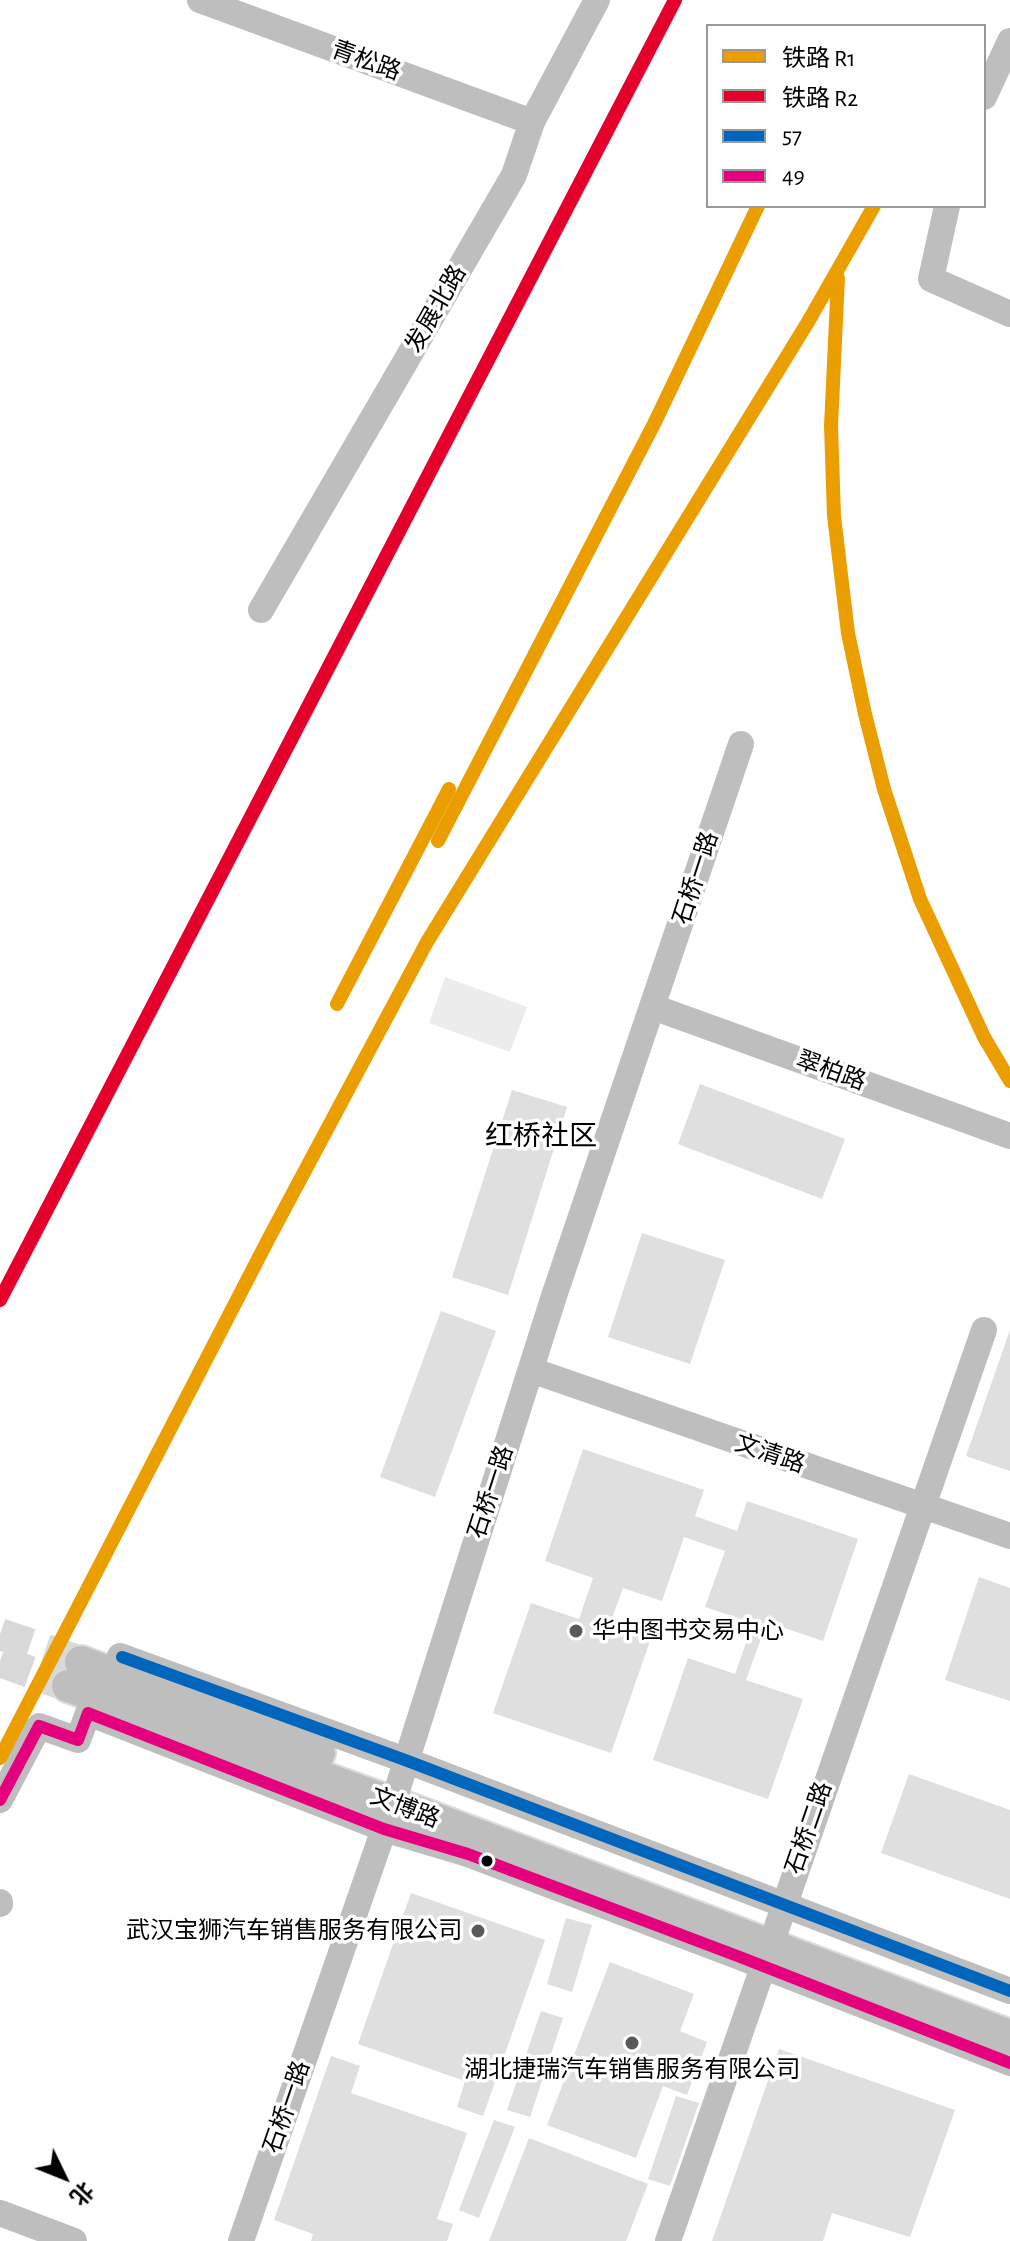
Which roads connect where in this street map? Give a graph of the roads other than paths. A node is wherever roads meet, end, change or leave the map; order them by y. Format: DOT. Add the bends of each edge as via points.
graph roads {
  1 [pos="200,0"];
  2 [pos="597,0"];
  3 [pos="1010,41"];
  4 [pos="986,93"];
  5 [pos="532,122"];
  6 [pos="947,208"];
  7 [pos="1010,314"];
  8 [pos="261,610"];
  9 [pos="741,744"];
  10 [pos="653,1007"];
  11 [pos="1010,1136"];
  12 [pos="984,1330"];
  13 [pos="531,1370"];
  14 [pos="922,1507"];
  15 [pos="1010,1536"];
  16 [pos="120,1656"];
  17 [pos="75,1674"];
  18 [pos="395,1794"];
  19 [pos="0,1800"];
  20 [pos="772,1935"];
  21 [pos="1010,1991"];
  22 [pos="1010,2017"];
  23 [pos="1010,2036"];
  24 [pos="1010,2063"];
  25 [pos="0,2213"];
  26 [pos="74,2241"];
  27 [pos="241,2241"];
  28 [pos="668,2241"];
  1 -- 5 [label="street, 青松路"];
  2 -- 5 [label="street, 发展北路"];
  3 -- 4 [label="street"];
  5 -- 8 [label="street, 发展北路" via="514,175"];
  6 -- 7 [label="street" via="931,279"];
  9 -- 10 [label="street, 石桥一路"];
  10 -- 11 [label="street, 翠柏路"];
  10 -- 13 [label="street, 石桥一路"];
  12 -- 14 [label="street, 石桥二路"];
  13 -- 14 [label="street, 文清路"];
  13 -- 18 [label="street, 石桥一路"];
  14 -- 15 [label="street, 文清路"];
  14 -- 20 [label="street, 石桥二路"];
  16 -- 18 [label="street"];
  17 -- 18 [label="main road, 文博路"];
  18 -- 19 [label="street" via="88,1713 78,1740 39,1726"];
  18 -- 20 [label="main road, 文博路"];
  18 -- 20 [label="street" via="468,1854"];
  18 -- 27 [label="street, 石桥一路"];
  20 -- 21 [label="street"];
  20 -- 22 [label="main road, 文博路"];
  20 -- 23 [label="main road, 文博路"];
  20 -- 24 [label="street"];
  20 -- 28 [label="street, 石桥二路"];
  25 -- 26 [label="street"];
}
